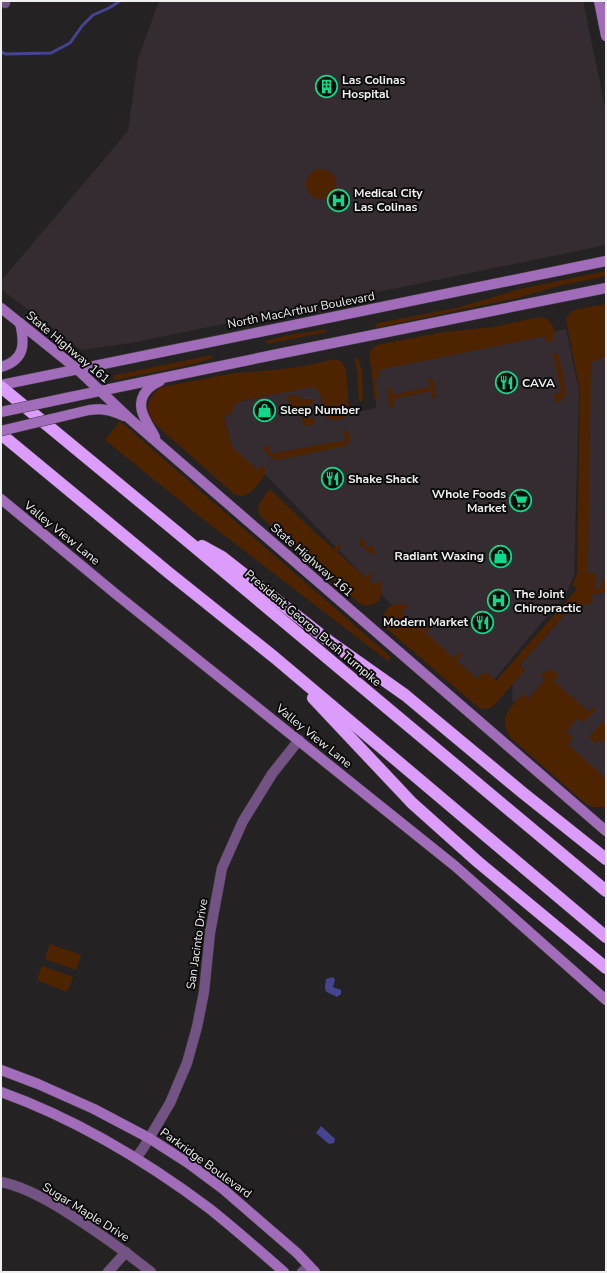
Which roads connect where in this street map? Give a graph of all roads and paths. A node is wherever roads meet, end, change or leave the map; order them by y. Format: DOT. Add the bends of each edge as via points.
graph roads {
  1 [pos="599,1"];
  2 [pos="606,36"];
  3 [pos="606,261"];
  4 [pos="606,288"];
  5 [pos="1,308"];
  6 [pos="20,323"];
  7 [pos="2,367"];
  8 [pos="77,369"];
  9 [pos="164,378"];
  10 [pos="1,386"];
  11 [pos="101,391"];
  12 [pos="1,412"];
  13 [pos="130,419"];
  14 [pos="1,431"];
  15 [pos="1,434"];
  16 [pos="159,444"];
  17 [pos="1,500"];
  18 [pos="178,533"];
  19 [pos="274,656"];
  20 [pos="299,740"];
  21 [pos="606,831"];
  22 [pos="606,858"];
  23 [pos="606,891"];
  24 [pos="606,937"];
  25 [pos="606,968"];
  26 [pos="606,1000"];
  27 [pos="1,1070"];
  28 [pos="1,1092"];
  29 [pos="149,1138"];
  30 [pos="136,1158"];
  31 [pos="1,1182"];
  32 [pos="126,1252"];
  33 [pos="309,1270"];
  34 [pos="108,1272"];
  35 [pos="151,1272"];
  36 [pos="284,1272"];
  1 -- 2 [label="main road"];
  3 -- 8 [label="main road, North MacArthur Boulevard"];
  4 -- 9 [label="main road"];
  5 -- 6 [label="main road, State Highway 161"];
  6 -- 7 [label="main road" via="23,345 20,353 13,362"];
  6 -- 8 [label="main road, State Highway 161"];
  8 -- 10 [label="main road, North MacArthur Boulevard"];
  8 -- 11 [label="main road, State Highway 161"];
  9 -- 11 [label="main road"];
  9 -- 16 [label="main road" via="147,389 140,404 141,411"];
  10 -- 18 [label="highway, President George Bush Turnpike"];
  11 -- 12 [label="main road, bridge"];
  11 -- 13 [label="main road, State Highway 161"];
  13 -- 14 [label="main road, bridge" via="115,412 89,410"];
  13 -- 16 [label="main road, State Highway 161"];
  15 -- 19 [label="highway" via="169,574"];
  16 -- 21 [label="main road, State Highway 161"];
  17 -- 20 [label="main road, Valley View Lane"];
  18 -- 22 [label="highway" via="222,557 330,642 404,695"];
  18 -- 23 [label="highway, President George Bush Turnpike"];
  19 -- 24 [label="highway"];
  19 -- 25 [label="highway" via="412,803 478,862"];
  20 -- 26 [label="main road, Valley View Lane" via="454,866"];
  20 -- 29 [label="street, San Jacinto Drive" via="272,774 243,821 222,868 197,1027 187,1063 170,1103"];
  27 -- 29 [label="main road, Parkridge Boulevard" via="94,1109"];
  28 -- 30 [label="main road" via="32,1103 80,1126"];
  29 -- 30 [label="street, San Jacinto Drive"];
  29 -- 33 [label="main road, Parkridge Boulevard" via="223,1189 274,1233"];
  30 -- 36 [label="main road" via="210,1210"];
  31 -- 32 [label="street, Sugar Maple Drive" via="41,1197"];
  32 -- 34 [label="street"];
  32 -- 35 [label="street, Sugar Maple Drive"];
}
